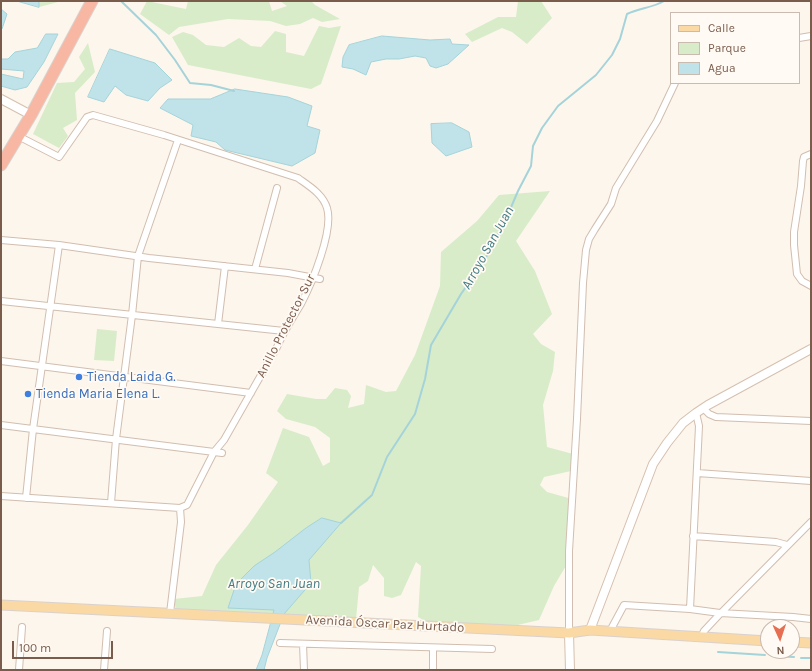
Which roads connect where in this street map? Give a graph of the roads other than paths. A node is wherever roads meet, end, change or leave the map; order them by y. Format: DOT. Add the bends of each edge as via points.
graph roads {
  1 [pos="92,1"];
  2 [pos="811,36"];
  3 [pos="800,38"];
  4 [pos="675,84"];
  5 [pos="1,100"];
  6 [pos="31,114"];
  7 [pos="18,136"];
  8 [pos="178,140"];
  9 [pos="811,154"];
  10 [pos="1,165"];
  11 [pos="277,188"];
  12 [pos="1,240"];
  13 [pos="59,245"];
  14 [pos="138,256"];
  15 [pos="225,266"];
  16 [pos="255,269"];
  17 [pos="313,278"];
  18 [pos="320,279"];
  19 [pos="811,286"];
  20 [pos="1,301"];
  21 [pos="51,306"];
  22 [pos="132,315"];
  23 [pos="218,324"];
  24 [pos="284,331"];
  25 [pos="811,349"];
  26 [pos="1,362"];
  27 [pos="42,367"];
  28 [pos="123,377"];
  29 [pos="251,393"];
  30 [pos="700,411"];
  31 [pos="811,421"];
  32 [pos="1,425"];
  33 [pos="33,429"];
  34 [pos="116,439"];
  35 [pos="214,452"];
  36 [pos="222,453"];
  37 [pos="697,472"];
  38 [pos="811,481"];
  39 [pos="1,496"];
  40 [pos="26,498"];
  41 [pos="111,503"];
  42 [pos="180,508"];
  43 [pos="810,523"];
  44 [pos="693,536"];
  45 [pos="787,545"];
  46 [pos="1,604"];
  47 [pos="690,609"];
  48 [pos="170,613"];
  49 [pos="719,615"];
  50 [pos="811,619"];
  51 [pos="22,627"];
  52 [pos="590,630"];
  53 [pos="107,631"];
  54 [pos="610,631"];
  55 [pos="569,633"];
  56 [pos="703,634"];
  57 [pos="760,639"];
  58 [pos="800,642"];
  59 [pos="280,643"];
  60 [pos="811,643"];
  61 [pos="303,644"];
  62 [pos="433,648"];
  63 [pos="492,649"];
  64 [pos="20,670"];
  65 [pos="104,670"];
  66 [pos="304,670"];
  67 [pos="433,670"];
  68 [pos="570,670"];
  1 -- 6 [label="highway"];
  2 -- 3 [label="street"];
  4 -- 55 [label="street" via="657,121 616,188 611,204 589,239 586,250 569,551"];
  5 -- 6 [label="street"];
  6 -- 7 [label="highway"];
  7 -- 8 [label="street, Anillo Protector Sur" via="59,157 87,117 93,115"];
  7 -- 10 [label="highway"];
  8 -- 14 [label="street"];
  8 -- 17 [label="street, Anillo Protector Sur" via="298,178 316,191 327,207 329,220 328,233"];
  9 -- 19 [label="street" via="803,161 794,232 797,274 802,281"];
  11 -- 16 [label="street"];
  12 -- 13 [label="street"];
  13 -- 14 [label="street"];
  13 -- 21 [label="street"];
  14 -- 15 [label="street"];
  14 -- 22 [label="street"];
  15 -- 16 [label="street"];
  15 -- 23 [label="street"];
  16 -- 17 [label="street"];
  17 -- 18 [label="street"];
  17 -- 24 [label="street, Anillo Protector Sur"];
  20 -- 21 [label="street"];
  21 -- 22 [label="street"];
  21 -- 27 [label="street"];
  22 -- 23 [label="street"];
  22 -- 28 [label="street"];
  23 -- 24 [label="street"];
  24 -- 29 [label="street, Anillo Protector Sur"];
  25 -- 30 [label="street"];
  26 -- 27 [label="street"];
  27 -- 28 [label="street"];
  27 -- 33 [label="street"];
  28 -- 29 [label="street"];
  28 -- 34 [label="street"];
  29 -- 35 [label="street, Anillo Protector Sur" via="224,440"];
  30 -- 31 [label="street" via="716,416"];
  30 -- 37 [label="street"];
  30 -- 52 [label="street" via="683,423 653,464"];
  32 -- 33 [label="street"];
  33 -- 34 [label="street"];
  33 -- 40 [label="street"];
  34 -- 35 [label="street"];
  34 -- 41 [label="street"];
  35 -- 36 [label="street"];
  35 -- 42 [label="street, Anillo Protector Sur" via="187,505"];
  37 -- 38 [label="street"];
  37 -- 44 [label="street"];
  39 -- 40 [label="street"];
  40 -- 41 [label="street"];
  41 -- 42 [label="street"];
  42 -- 48 [label="street" via="181,522"];
  43 -- 45 [label="street"];
  44 -- 45 [label="street"];
  44 -- 47 [label="street"];
  45 -- 49 [label="street"];
  46 -- 48 [label="main road, Avenida Óscar Paz Hurtado"];
  47 -- 49 [label="street"];
  47 -- 54 [label="street" via="624,605"];
  48 -- 55 [label="main road, Avenida Óscar Paz Hurtado"];
  49 -- 50 [label="street"];
  49 -- 56 [label="street"];
  51 -- 64 [label="street"];
  52 -- 54 [label="main road, Avenida Óscar Paz Hurtado"];
  52 -- 55 [label="main road, Avenida Óscar Paz Hurtado"];
  53 -- 65 [label="street"];
  54 -- 56 [label="main road, Avenida Óscar Paz Hurtado"];
  55 -- 68 [label="street"];
  56 -- 57 [label="main road, Avenida Óscar Paz Hurtado"];
  58 -- 60 [label="main road"];
  59 -- 61 [label="street"];
  61 -- 62 [label="street"];
  61 -- 66 [label="street"];
  62 -- 63 [label="street"];
  62 -- 67 [label="street"];
}
